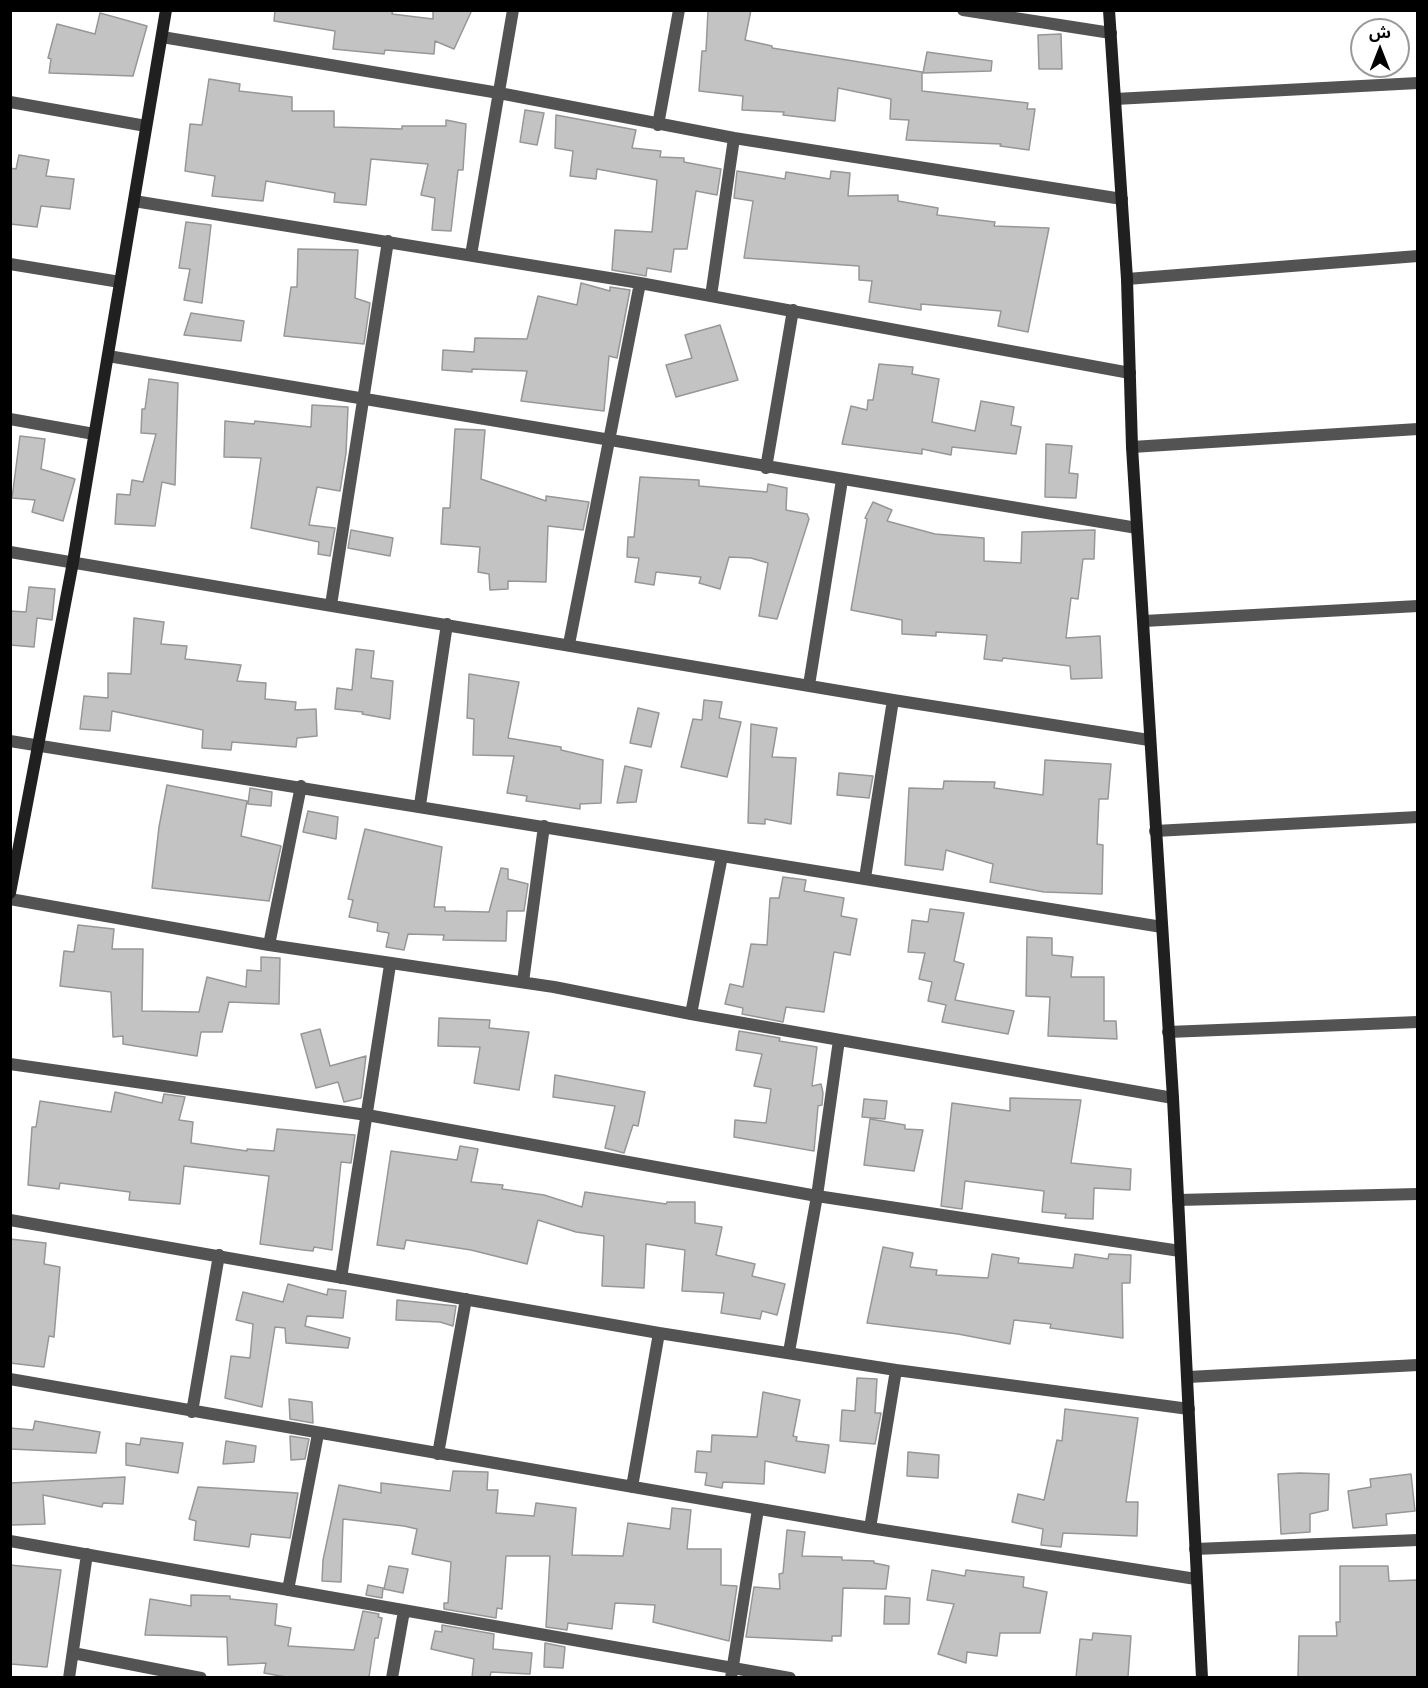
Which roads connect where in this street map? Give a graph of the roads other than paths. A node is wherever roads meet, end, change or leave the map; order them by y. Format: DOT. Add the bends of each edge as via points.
graph roads {
  1 [pos="166,10"];
  2 [pos="513,10"];
  3 [pos="679,10"];
  4 [pos="963,10"];
  5 [pos="1109,10"];
  6 [pos="1111,33"];
  7 [pos="162,37"];
  8 [pos="1418,83"];
  9 [pos="499,93"];
  10 [pos="1115,99"];
  11 [pos="10,102"];
  12 [pos="658,125"];
  13 [pos="146,126"];
  14 [pos="734,138"];
  15 [pos="1122,199"];
  16 [pos="134,201"];
  17 [pos="388,242"];
  18 [pos="471,255"];
  19 [pos="1418,256"];
  20 [pos="10,264"];
  21 [pos="1126,279"];
  22 [pos="120,282"];
  23 [pos="640,284"];
  24 [pos="711,296"];
  25 [pos="793,310"];
  26 [pos="108,356"];
  27 [pos="1130,373"];
  28 [pos="362,397"];
  29 [pos="10,419"];
  30 [pos="1418,429"];
  31 [pos="94,434"];
  32 [pos="607,441"];
  33 [pos="1132,447"];
  34 [pos="766,468"];
  35 [pos="842,480"];
  36 [pos="1137,528"];
  37 [pos="10,552"];
  38 [pos="73,562"];
  39 [pos="331,605"];
  40 [pos="1418,606"];
  41 [pos="1144,621"];
  42 [pos="447,624"];
  43 [pos="569,644"];
  44 [pos="809,685"];
  45 [pos="893,700"];
  46 [pos="1149,740"];
  47 [pos="10,741"];
  48 [pos="39,746"];
  49 [pos="301,786"];
  50 [pos="420,805"];
  51 [pos="1418,817"];
  52 [pos="544,826"];
  53 [pos="1155,831"];
  54 [pos="722,856"];
  55 [pos="866,878"];
  56 [pos="10,893"];
  57 [pos="10,899"];
  58 [pos="1162,927"];
  59 [pos="269,945"];
  60 [pos="390,965"];
  61 [pos="524,982"];
  62 [pos="691,1014"];
  63 [pos="1418,1022"];
  64 [pos="1168,1032"];
  65 [pos="839,1040"];
  66 [pos="10,1064"];
  67 [pos="1173,1098"];
  68 [pos="367,1115"];
  69 [pos="1418,1194"];
  70 [pos="817,1196"];
  71 [pos="1178,1200"];
  72 [pos="10,1220"];
  73 [pos="1180,1251"];
  74 [pos="219,1255"];
  75 [pos="341,1278"];
  76 [pos="466,1299"];
  77 [pos="659,1333"];
  78 [pos="789,1352"];
  79 [pos="1418,1365"];
  80 [pos="896,1370"];
  81 [pos="1188,1377"];
  82 [pos="10,1379"];
  83 [pos="1189,1409"];
  84 [pos="192,1412"];
  85 [pos="318,1434"];
  86 [pos="438,1454"];
  87 [pos="632,1487"];
  88 [pos="758,1509"];
  89 [pos="870,1528"];
  90 [pos="1418,1540"];
  91 [pos="10,1541"];
  92 [pos="1195,1549"];
  93 [pos="87,1554"];
  94 [pos="1196,1579"];
  95 [pos="288,1590"];
  96 [pos="404,1611"];
  97 [pos="73,1653"];
  98 [pos="732,1673"];
  99 [pos="69,1677"];
  100 [pos="201,1677"];
  101 [pos="392,1677"];
  102 [pos="790,1677"];
  103 [pos="1202,1677"];
  1 -- 7 [label="street"];
  2 -- 9 [label="street"];
  3 -- 12 [label="street"];
  4 -- 6 [label="street"];
  5 -- 6 [label="street"];
  6 -- 10 [label="street"];
  7 -- 9 [label="street"];
  7 -- 13 [label="street"];
  8 -- 10 [label="street"];
  9 -- 12 [label="street"];
  9 -- 18 [label="street"];
  10 -- 15 [label="street"];
  11 -- 13 [label="street"];
  12 -- 14 [label="street"];
  13 -- 16 [label="street"];
  14 -- 15 [label="street"];
  14 -- 24 [label="street"];
  15 -- 21 [label="street"];
  16 -- 17 [label="street"];
  16 -- 22 [label="street"];
  17 -- 18 [label="street"];
  17 -- 28 [label="street"];
  18 -- 23 [label="street"];
  19 -- 21 [label="street"];
  20 -- 22 [label="street"];
  21 -- 27 [label="street"];
  22 -- 26 [label="street"];
  23 -- 24 [label="street"];
  23 -- 32 [label="street"];
  24 -- 25 [label="street"];
  25 -- 27 [label="street"];
  25 -- 34 [label="street"];
  26 -- 28 [label="street"];
  26 -- 31 [label="street"];
  27 -- 33 [label="street"];
  28 -- 32 [label="street"];
  28 -- 39 [label="street"];
  29 -- 31 [label="street"];
  30 -- 33 [label="street"];
  31 -- 38 [label="street"];
  32 -- 34 [label="street"];
  32 -- 43 [label="street"];
  33 -- 36 [label="street"];
  34 -- 35 [label="street"];
  35 -- 36 [label="street"];
  35 -- 44 [label="street"];
  36 -- 41 [label="street"];
  37 -- 38 [label="street"];
  38 -- 39 [label="street"];
  38 -- 48 [label="street"];
  39 -- 42 [label="street"];
  40 -- 41 [label="street"];
  41 -- 46 [label="street"];
  42 -- 43 [label="street"];
  42 -- 50 [label="street"];
  43 -- 44 [label="street"];
  44 -- 45 [label="street"];
  45 -- 46 [label="street"];
  45 -- 55 [label="street"];
  46 -- 53 [label="street"];
  47 -- 48 [label="street"];
  48 -- 49 [label="street"];
  48 -- 56 [label="street"];
  49 -- 50 [label="street"];
  49 -- 59 [label="street"];
  50 -- 52 [label="street"];
  51 -- 53 [label="street"];
  52 -- 54 [label="street"];
  52 -- 61 [label="street"];
  53 -- 58 [label="street"];
  54 -- 55 [label="street"];
  54 -- 62 [label="street"];
  55 -- 58 [label="street"];
  57 -- 59 [label="street"];
  58 -- 64 [label="street"];
  59 -- 60 [label="street"];
  60 -- 61 [label="street"];
  60 -- 68 [label="street"];
  61 -- 62 [label="street"];
  62 -- 65 [label="street"];
  63 -- 64 [label="street"];
  64 -- 67 [label="street"];
  65 -- 67 [label="street"];
  65 -- 70 [label="street"];
  66 -- 68 [label="street"];
  67 -- 71 [label="street"];
  68 -- 70 [label="street"];
  68 -- 75 [label="street"];
  69 -- 71 [label="street"];
  70 -- 73 [label="street"];
  70 -- 78 [label="street"];
  71 -- 73 [label="street"];
  72 -- 74 [label="street"];
  73 -- 81 [label="street"];
  74 -- 75 [label="street"];
  74 -- 84 [label="street"];
  75 -- 76 [label="street"];
  76 -- 77 [label="street"];
  76 -- 86 [label="street"];
  77 -- 78 [label="street"];
  77 -- 87 [label="street"];
  78 -- 80 [label="street"];
  79 -- 81 [label="street"];
  80 -- 83 [label="street"];
  80 -- 89 [label="street"];
  81 -- 83 [label="street"];
  82 -- 84 [label="street"];
  83 -- 92 [label="street"];
  84 -- 85 [label="street"];
  85 -- 86 [label="street"];
  85 -- 95 [label="street"];
  86 -- 87 [label="street"];
  87 -- 88 [label="street"];
  88 -- 89 [label="street"];
  88 -- 98 [label="street"];
  89 -- 94 [label="street"];
  90 -- 92 [label="street"];
  91 -- 93 [label="street"];
  92 -- 94 [label="street"];
  93 -- 95 [label="street"];
  93 -- 97 [label="street"];
  94 -- 103 [label="street"];
  95 -- 96 [label="street"];
  96 -- 98 [label="street"];
  96 -- 101 [label="street"];
  97 -- 99 [label="street"];
  97 -- 100 [label="street"];
  98 -- 102 [label="street"];
}
